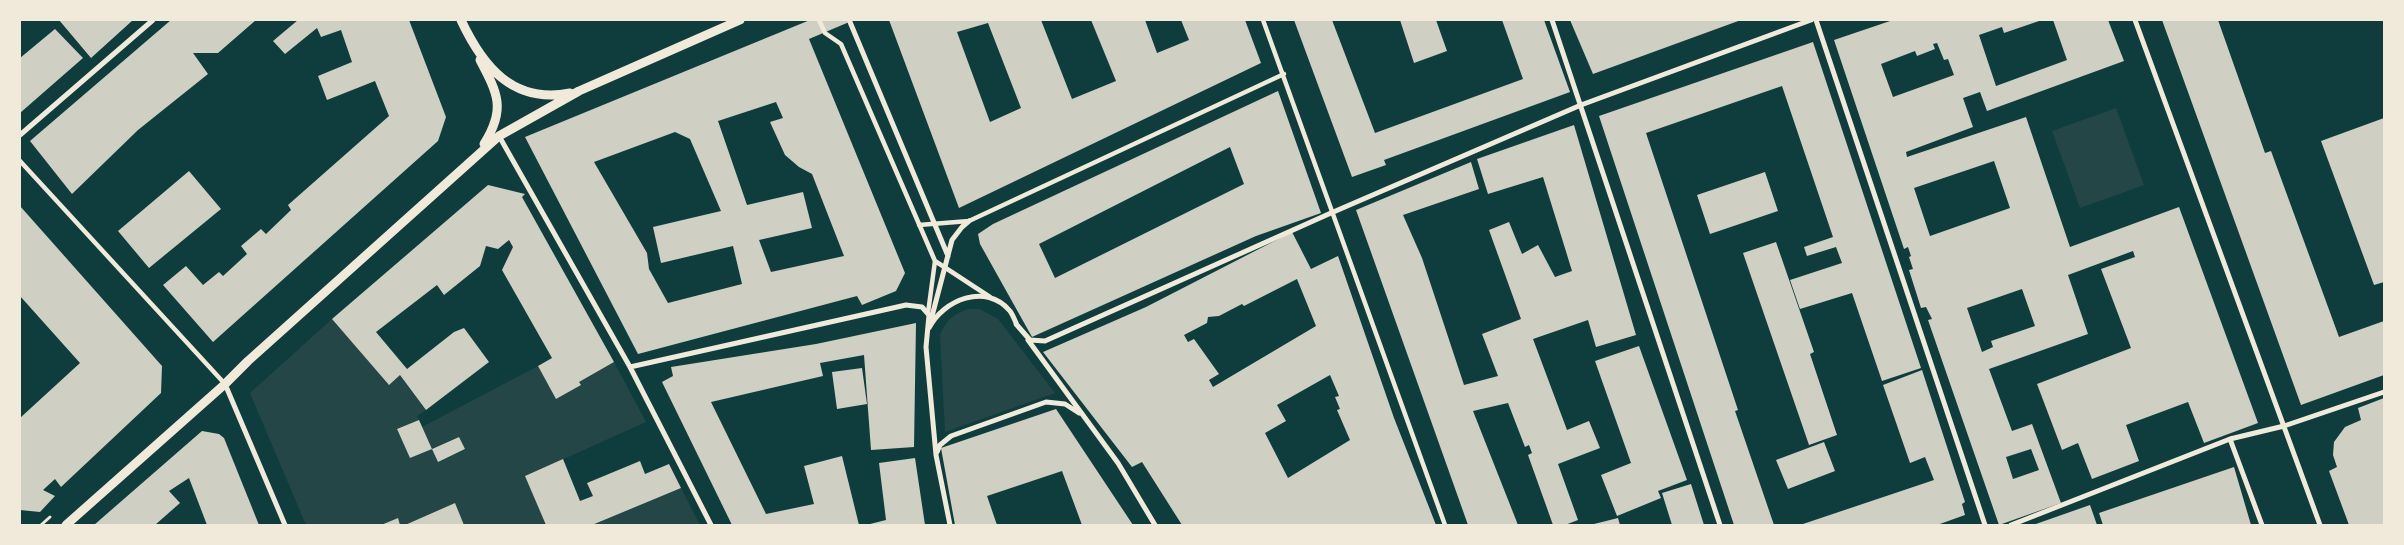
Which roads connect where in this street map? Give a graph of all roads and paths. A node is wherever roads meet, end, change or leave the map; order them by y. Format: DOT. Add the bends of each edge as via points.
graph roads {
  1 [pos="153,20"];
  2 [pos="461,20"];
  3 [pos="740,20"];
  4 [pos="819,20"];
  5 [pos="1263,20"];
  6 [pos="1552,20"];
  7 [pos="1811,20"];
  8 [pos="1816,20"];
  9 [pos="2135,20"];
  10 [pos="850,22"];
  11 [pos="473,46"];
  12 [pos="1284,74"];
  13 [pos="591,86"];
  14 [pos="1581,105"];
  15 [pos="20,135"];
  16 [pos="499,136"];
  17 [pos="475,155"];
  18 [pos="20,161"];
  19 [pos="1331,213"];
  20 [pos="969,221"];
  21 [pos="919,225"];
  22 [pos="934,225"];
  23 [pos="948,256"];
  24 [pos="935,262"];
  25 [pos="945,268"];
  26 [pos="995,301"];
  27 [pos="928,312"];
  28 [pos="1016,324"];
  29 [pos="926,338"];
  30 [pos="630,367"];
  31 [pos="225,384"];
  32 [pos="2384,392"];
  33 [pos="1090,424"];
  34 [pos="2284,426"];
  35 [pos="2230,439"];
  36 [pos="936,455"];
  37 [pos="66,525"];
  38 [pos="285,525"];
  39 [pos="711,525"];
  40 [pos="950,525"];
  41 [pos="1155,525"];
  42 [pos="1445,525"];
  43 [pos="1720,525"];
  44 [pos="1985,525"];
  45 [pos="2011,525"];
  46 [pos="2262,525"];
  47 [pos="2320,525"];
  1 -- 15 [label="street"];
  2 -- 11 [label="street"];
  3 -- 13 [label="street"];
  4 -- 21 [label="street" via="825,33 841,44"];
  5 -- 12 [label="street"];
  6 -- 14 [label="street"];
  7 -- 14 [label="street"];
  8 -- 44 [label="street"];
  9 -- 34 [label="street"];
  10 -- 22 [label="street"];
  11 -- 13 [label="street" via="499,76 528,93 561,94"];
  11 -- 17 [label="street" via="499,104 494,126"];
  12 -- 19 [label="street"];
  12 -- 20 [label="street"];
  13 -- 16 [label="street"];
  14 -- 19 [label="street"];
  14 -- 43 [label="street"];
  16 -- 17 [label="street"];
  16 -- 30 [label="street"];
  17 -- 31 [label="street"];
  18 -- 31 [label="street"];
  19 -- 28 [label="street" via="1045,340 1030,340"];
  19 -- 42 [label="street"];
  20 -- 22 [label="street"];
  20 -- 23 [label="street" via="954,236"];
  21 -- 22 [label="street"];
  21 -- 24 [label="street"];
  22 -- 23 [label="street"];
  23 -- 25 [label="street"];
  24 -- 25 [label="street"];
  24 -- 27 [label="street"];
  25 -- 26 [label="street"];
  25 -- 29 [label="street"];
  26 -- 28 [label="street" via="1011,312"];
  26 -- 29 [label="street" via="975,297 948,305 934,320"];
  27 -- 29 [label="street"];
  27 -- 30 [label="street" via="917,305 897,307"];
  28 -- 33 [label="street"];
  29 -- 36 [label="street"];
  30 -- 39 [label="street"];
  31 -- 37 [label="street"];
  31 -- 38 [label="street"];
  32 -- 34 [label="street"];
  33 -- 36 [label="street" via="1069,405 1046,402 951,436 940,445"];
  33 -- 41 [label="street"];
  34 -- 35 [label="street"];
  34 -- 47 [label="street"];
  35 -- 45 [label="street"];
  35 -- 46 [label="street"];
  36 -- 40 [label="street"];
}
